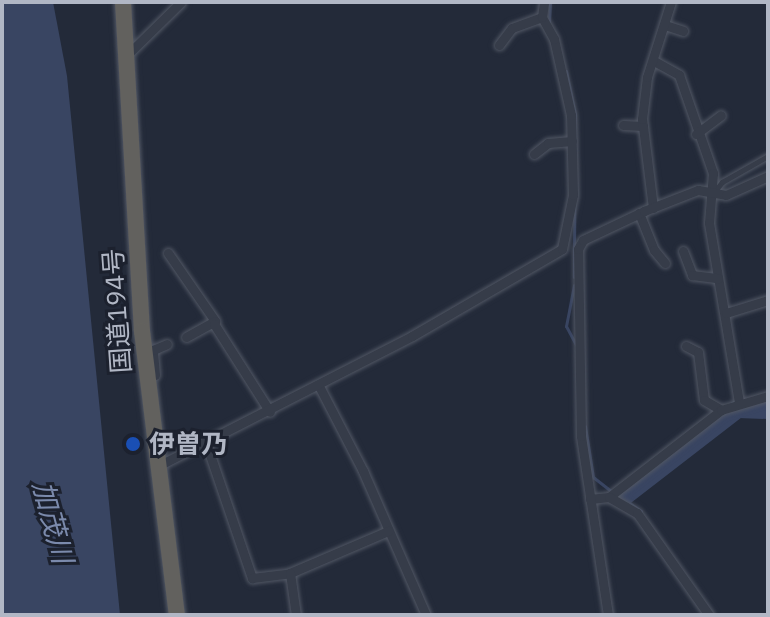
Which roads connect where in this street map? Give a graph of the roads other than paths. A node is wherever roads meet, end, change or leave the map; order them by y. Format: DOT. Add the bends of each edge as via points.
graph roads {
  1 [pos="123,2"];
  2 [pos="181,2"];
  3 [pos="544,2"];
  4 [pos="671,2"];
  5 [pos="542,17"];
  6 [pos="665,25"];
  7 [pos="683,31"];
  8 [pos="499,45"];
  9 [pos="125,57"];
  10 [pos="654,61"];
  11 [pos="721,115"];
  12 [pos="623,125"];
  13 [pos="643,126"];
  14 [pos="696,134"];
  15 [pos="572,141"];
  16 [pos="534,154"];
  17 [pos="768,156"];
  18 [pos="768,176"];
  19 [pos="714,193"];
  20 [pos="653,208"];
  21 [pos="639,213"];
  22 [pos="571,246"];
  23 [pos="683,251"];
  24 [pos="168,253"];
  25 [pos="665,263"];
  26 [pos="718,278"];
  27 [pos="768,300"];
  28 [pos="726,313"];
  29 [pos="214,324"];
  30 [pos="186,337"];
  31 [pos="167,344"];
  32 [pos="686,346"];
  33 [pos="147,384"];
  34 [pos="319,386"];
  35 [pos="768,396"];
  36 [pos="739,403"];
  37 [pos="721,410"];
  38 [pos="270,412"];
  39 [pos="206,443"];
  40 [pos="156,467"];
  41 [pos="609,497"];
  42 [pos="590,499"];
  43 [pos="388,531"];
  44 [pos="290,573"];
  45 [pos="704,613"];
  46 [pos="177,615"];
  47 [pos="296,615"];
  48 [pos="426,615"];
  49 [pos="608,615"];
  1 -- 9 [label="highway, 国道194号"];
  2 -- 9 [label="street"];
  3 -- 5 [label="street"];
  4 -- 6 [label="street"];
  5 -- 8 [label="street" via="512,28"];
  5 -- 15 [label="street" via="554,39"];
  6 -- 7 [label="street"];
  6 -- 10 [label="street"];
  9 -- 33 [label="highway, 国道194号"];
  10 -- 13 [label="street"];
  10 -- 14 [label="street" via="679,75"];
  11 -- 14 [label="street"];
  12 -- 13 [label="street"];
  13 -- 20 [label="street"];
  14 -- 19 [label="street" via="713,173"];
  15 -- 16 [label="street" via="548,143"];
  15 -- 22 [label="street"];
  17 -- 19 [label="lane" via="722,182"];
  18 -- 19 [label="street" via="726,195"];
  19 -- 20 [label="street" via="698,190"];
  19 -- 26 [label="street" via="709,223"];
  20 -- 21 [label="street"];
  21 -- 22 [label="street"];
  21 -- 25 [label="street"];
  22 -- 34 [label="street"];
  22 -- 42 [label="street"];
  23 -- 26 [label="street" via="692,275"];
  24 -- 29 [label="street"];
  26 -- 28 [label="street"];
  27 -- 28 [label="street"];
  28 -- 36 [label="street"];
  29 -- 30 [label="street"];
  29 -- 38 [label="street"];
  31 -- 33 [label="street" via="153,350 155,377"];
  32 -- 37 [label="street" via="698,352 704,400"];
  33 -- 40 [label="highway, 国道194号"];
  34 -- 38 [label="street"];
  34 -- 43 [label="street"];
  35 -- 36 [label="street"];
  36 -- 37 [label="street"];
  37 -- 41 [label="street"];
  38 -- 39 [label="street"];
  39 -- 40 [label="street"];
  39 -- 44 [label="street" via="248,576"];
  40 -- 46 [label="highway, 国道194号"];
  41 -- 42 [label="street"];
  41 -- 45 [label="street" via="637,513"];
  42 -- 49 [label="street"];
  43 -- 44 [label="street"];
  43 -- 48 [label="street"];
  44 -- 47 [label="street"];
}
